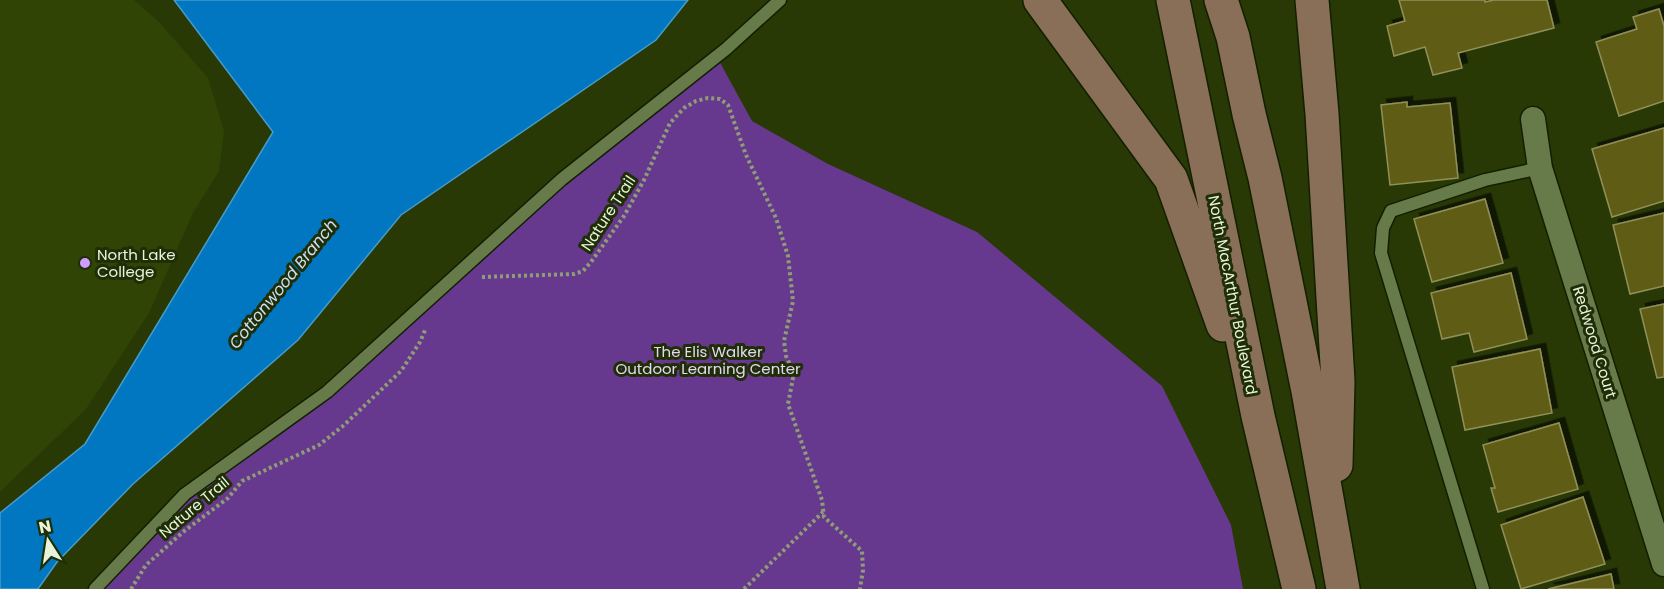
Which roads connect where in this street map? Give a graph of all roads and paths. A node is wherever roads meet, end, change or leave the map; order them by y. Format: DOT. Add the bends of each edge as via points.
graph roads {
  1 [pos="780,0"];
  2 [pos="1040,0"];
  3 [pos="1173,0"];
  4 [pos="1221,0"];
  5 [pos="1312,0"];
  6 [pos="1533,119"];
  7 [pos="1540,168"];
  8 [pos="474,281"];
  9 [pos="434,319"];
  10 [pos="1258,416"];
  11 [pos="823,512"];
  12 [pos="1335,538"];
  13 [pos="1664,564"];
  14 [pos="95,589"];
  15 [pos="132,589"];
  16 [pos="744,589"];
  17 [pos="860,589"];
  18 [pos="1299,589"];
  19 [pos="1343,589"];
  20 [pos="1483,589"];
  1 -- 14 [label="lane" via="726,49 562,179 327,392 185,494"];
  2 -- 10 [label="main road" via="1171,179"];
  3 -- 10 [label="main road, North MacArthur Boulevard"];
  4 -- 12 [label="main road" via="1265,178"];
  5 -- 12 [label="main road" via="1338,381"];
  6 -- 7 [label="street, Redwood Court"];
  7 -- 13 [label="street, Redwood Court"];
  7 -- 20 [label="lane" via="1485,180 1391,211 1383,228 1381,253"];
  8 -- 11 [label="path, Nature Trail" via="482,277 583,271 624,216 670,123 696,101 720,99 734,118 788,256 793,301 784,341 794,374 789,404"];
  9 -- 15 [label="path, Nature Trail" via="401,371 343,426 319,445 242,482 146,565"];
  10 -- 18 [label="main road, North MacArthur Boulevard"];
  11 -- 16 [label="path"];
  11 -- 17 [label="path, Nature Trail" via="862,551"];
  12 -- 19 [label="main road"];
}
